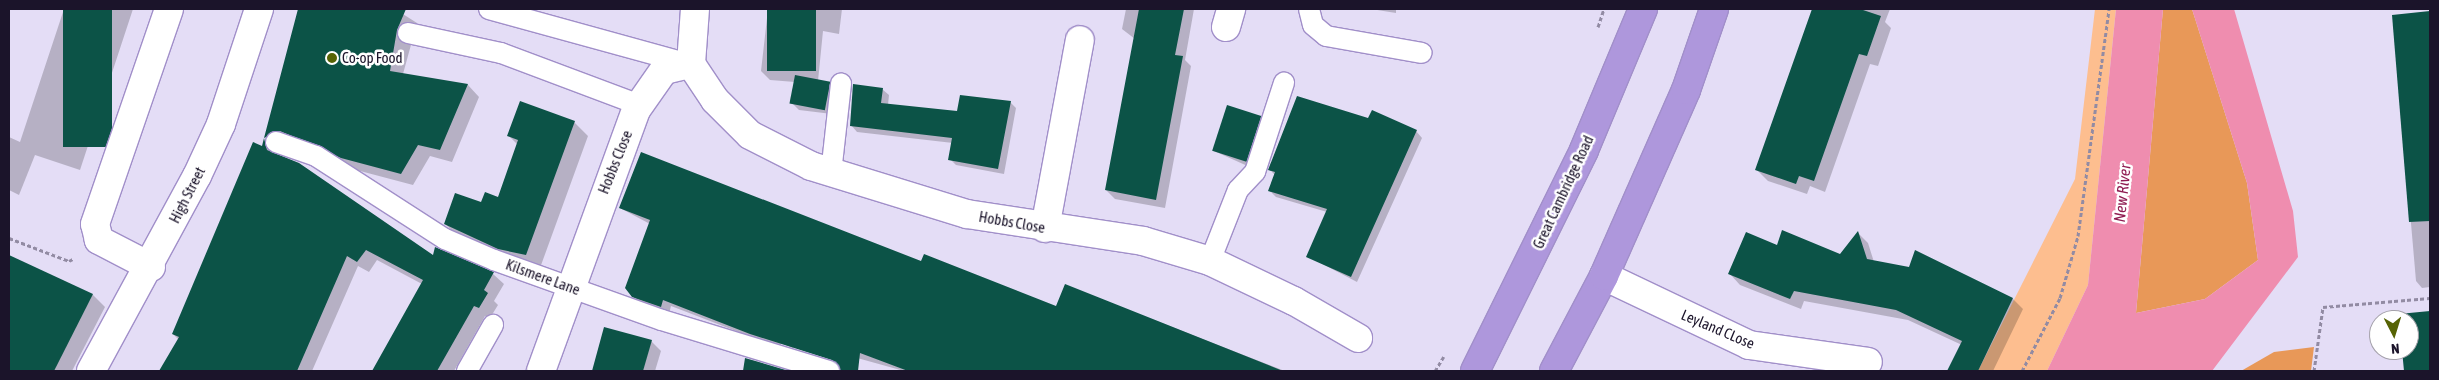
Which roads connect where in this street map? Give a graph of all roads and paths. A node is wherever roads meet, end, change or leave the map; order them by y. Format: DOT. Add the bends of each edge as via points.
graph roads {
  1 [pos="169,9"];
  2 [pos="259,9"];
  3 [pos="489,9"];
  4 [pos="695,9"];
  5 [pos="1309,9"];
  6 [pos="1643,9"];
  7 [pos="1714,9"];
  8 [pos="2109,9"];
  9 [pos="408,33"];
  10 [pos="1080,40"];
  11 [pos="1422,53"];
  12 [pos="691,64"];
  13 [pos="1284,83"];
  14 [pos="841,84"];
  15 [pos="639,104"];
  16 [pos="276,142"];
  17 [pos="831,173"];
  18 [pos="1044,228"];
  19 [pos="9,238"];
  20 [pos="100,240"];
  21 [pos="1210,262"];
  22 [pos="151,267"];
  23 [pos="1604,276"];
  24 [pos="569,287"];
  25 [pos="2430,298"];
  26 [pos="493,325"];
  27 [pos="1358,338"];
  28 [pos="1868,362"];
  29 [pos="92,371"];
  30 [pos="467,371"];
  31 [pos="541,371"];
  32 [pos="829,371"];
  33 [pos="1475,371"];
  34 [pos="1554,371"];
  35 [pos="2022,371"];
  36 [pos="2314,371"];
  1 -- 20 [label="street" via="96,224"];
  2 -- 22 [label="street, High Street" via="221,124"];
  3 -- 12 [label="lane"];
  4 -- 12 [label="street"];
  5 -- 11 [label="lane" via="1313,25 1326,36"];
  6 -- 33 [label="highway, Great Cambridge Road" via="1584,150"];
  7 -- 23 [label="highway" via="1686,90"];
  8 -- 35 [label="path" via="2078,236 2060,298"];
  9 -- 15 [label="lane" via="501,53"];
  10 -- 18 [label="street"];
  12 -- 15 [label="street, Hobbs Close" via="664,70"];
  12 -- 17 [label="street, Hobbs Close" via="715,100 750,135"];
  13 -- 21 [label="lane" via="1255,172 1238,190"];
  14 -- 17 [label="lane"];
  15 -- 24 [label="street, Hobbs Close"];
  16 -- 24 [label="lane, Kilsmere Lane" via="316,156 445,239"];
  17 -- 18 [label="street, Hobbs Close" via="901,197"];
  18 -- 21 [label="street, Hobbs Close" via="1143,241"];
  19 -- 20 [label="path" via="69,261"];
  20 -- 22 [label="street"];
  21 -- 27 [label="street, Hobbs Close" via="1302,305"];
  22 -- 29 [label="street, High Street"];
  23 -- 28 [label="street, Leyland CLose" via="1749,345"];
  23 -- 34 [label="highway"];
  24 -- 31 [label="street, Hobbs Close"];
  24 -- 32 [label="lane, Kilsmere Lane"];
  25 -- 36 [label="path" via="2323,307"];
  26 -- 30 [label="lane"];
}
